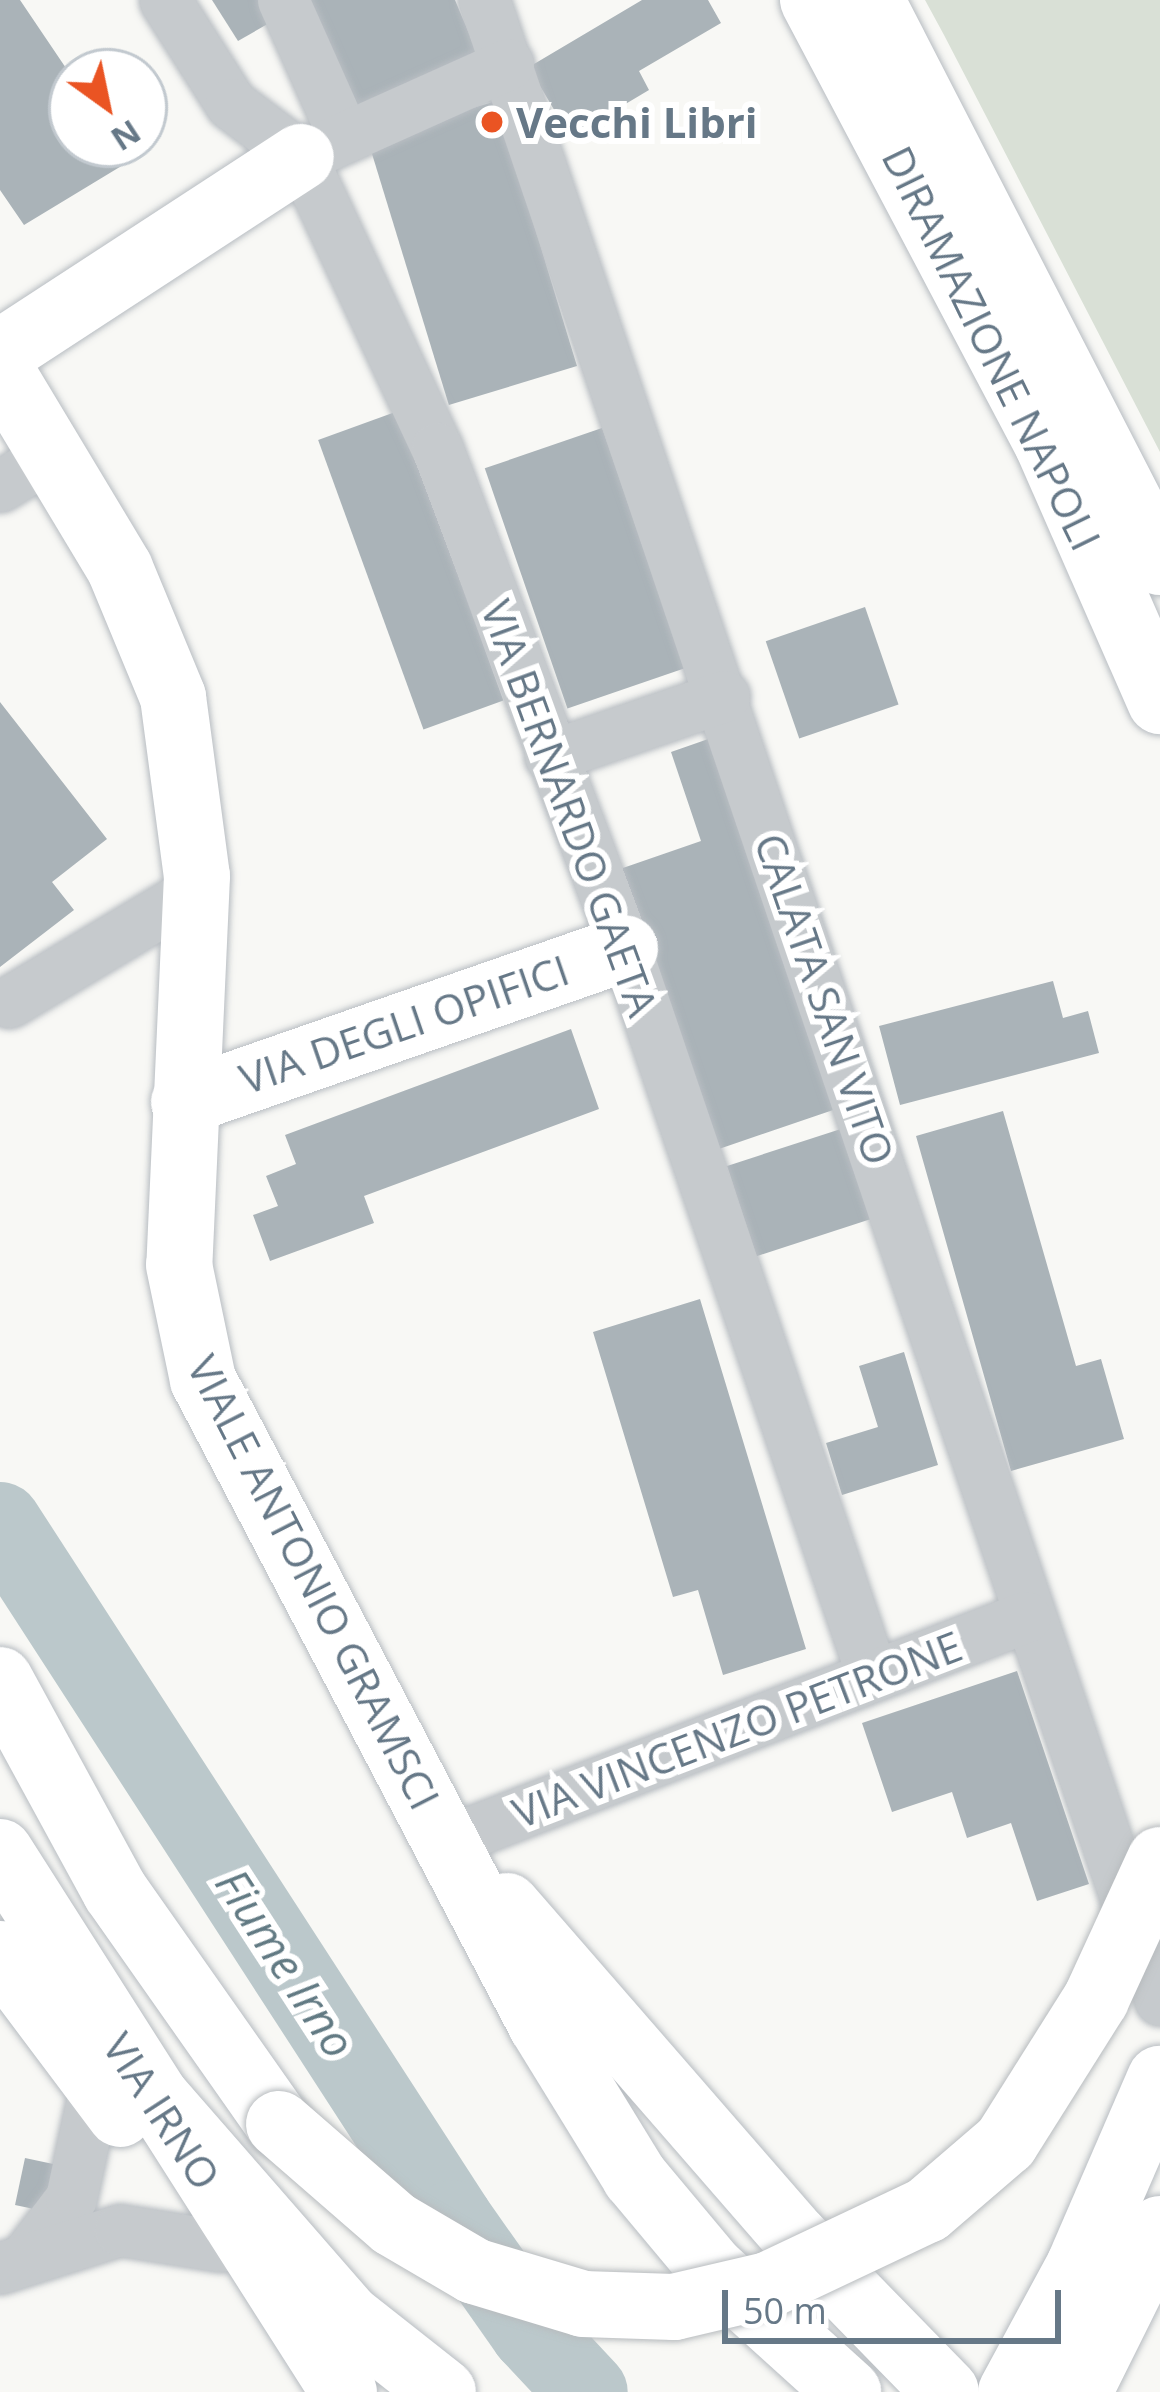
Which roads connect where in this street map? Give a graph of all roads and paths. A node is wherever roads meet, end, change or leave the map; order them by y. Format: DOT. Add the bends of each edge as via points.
graph roads {
  1 [pos="165,0"];
  2 [pos="283,0"];
  3 [pos="484,0"];
  4 [pos="813,0"];
  5 [pos="871,0"];
  6 [pos="508,64"];
  7 [pos="322,146"];
  8 [pos="0,353"];
  9 [pos="0,370"];
  10 [pos="26,470"];
  11 [pos="1160,562"];
  12 [pos="724,696"];
  13 [pos="1160,701"];
  14 [pos="550,756"];
  15 [pos="196,890"];
  16 [pos="625,948"];
  17 [pos="9,1001"];
  18 [pos="184,1102"];
  19 [pos="1025,1617"];
  20 [pos="871,1672"];
  21 [pos="0,1680"];
  22 [pos="448,1840"];
  23 [pos="0,1852"];
  24 [pos="1160,1860"];
  25 [pos="0,1954"];
  26 [pos="1160,2000"];
  27 [pos="1160,2079"];
  28 [pos="119,2082"];
  29 [pos="1160,2229"];
  30 [pos="221,2246"];
  31 [pos="12,2264"];
  32 [pos="336,2380"];
  33 [pos="443,2392"];
  34 [pos="848,2392"];
  35 [pos="946,2392"];
  36 [pos="1011,2392"];
  37 [pos="1078,2392"];
  1 -- 7 [label="street, VIA BERNARDO GAETA" via="231,104"];
  2 -- 7 [label="street"];
  3 -- 6 [label="street, CALATA SAN VITO"];
  4 -- 13 [label="main road, DIRAMAZIONE NAPOLI" via="1047,443"];
  5 -- 11 [label="main road, DIRAMAZIONE NAPOLI"];
  6 -- 7 [label="street"];
  6 -- 12 [label="street, CALATA SAN VITO"];
  7 -- 8 [label="main road"];
  7 -- 14 [label="street, VIA BERNARDO GAETA"];
  9 -- 10 [label="main road, VIALE ANTONIO GRAMSCI"];
  10 -- 15 [label="main road, VIALE ANTONIO GRAMSCI" via="120,568 173,697"];
  12 -- 14 [label="street"];
  12 -- 19 [label="street, CALATA SAN VITO"];
  14 -- 16 [label="street, VIA BERNARDO GAETA"];
  15 -- 17 [label="street"];
  15 -- 18 [label="main road, VIALE ANTONIO GRAMSCI"];
  16 -- 18 [label="main road, VIA DEGLI OPIFICI"];
  16 -- 20 [label="street, VIA BERNARDO GAETA"];
  18 -- 22 [label="main road, VIALE ANTONIO GRAMSCI" via="179,1265 203,1380"];
  19 -- 20 [label="street, VIA VINCENZO PETRONE"];
  19 -- 26 [label="street, CALATA SAN VITO"];
  20 -- 22 [label="street, VIA VINCENZO PETRONE"];
  21 -- 24 [label="main road, bridge" via="115,1891 279,2124 378,2212 474,2270 583,2304 674,2307 768,2285 927,2210 1006,2142 1086,2017"];
  22 -- 34 [label="main road, VIALE ANTONIO GRAMSCI" via="541,2024 635,2177 711,2268"];
  22 -- 35 [label="main road, VIALE ANTONIO GRAMSCI" via="795,2236"];
  23 -- 28 [label="main road, VIA IRNO"];
  25 -- 28 [label="main road, VIA IRNO"];
  27 -- 36 [label="main road" via="1079,2266"];
  28 -- 30 [label="main road, VIA IRNO"];
  28 -- 31 [label="street" via="71,2198"];
  28 -- 32 [label="main road, VIA IRNO"];
  28 -- 33 [label="main road" via="348,2317"];
  29 -- 37 [label="main road"];
  30 -- 31 [label="street" via="120,2230"];
  30 -- 32 [label="main road, VIA IRNO"];
}
